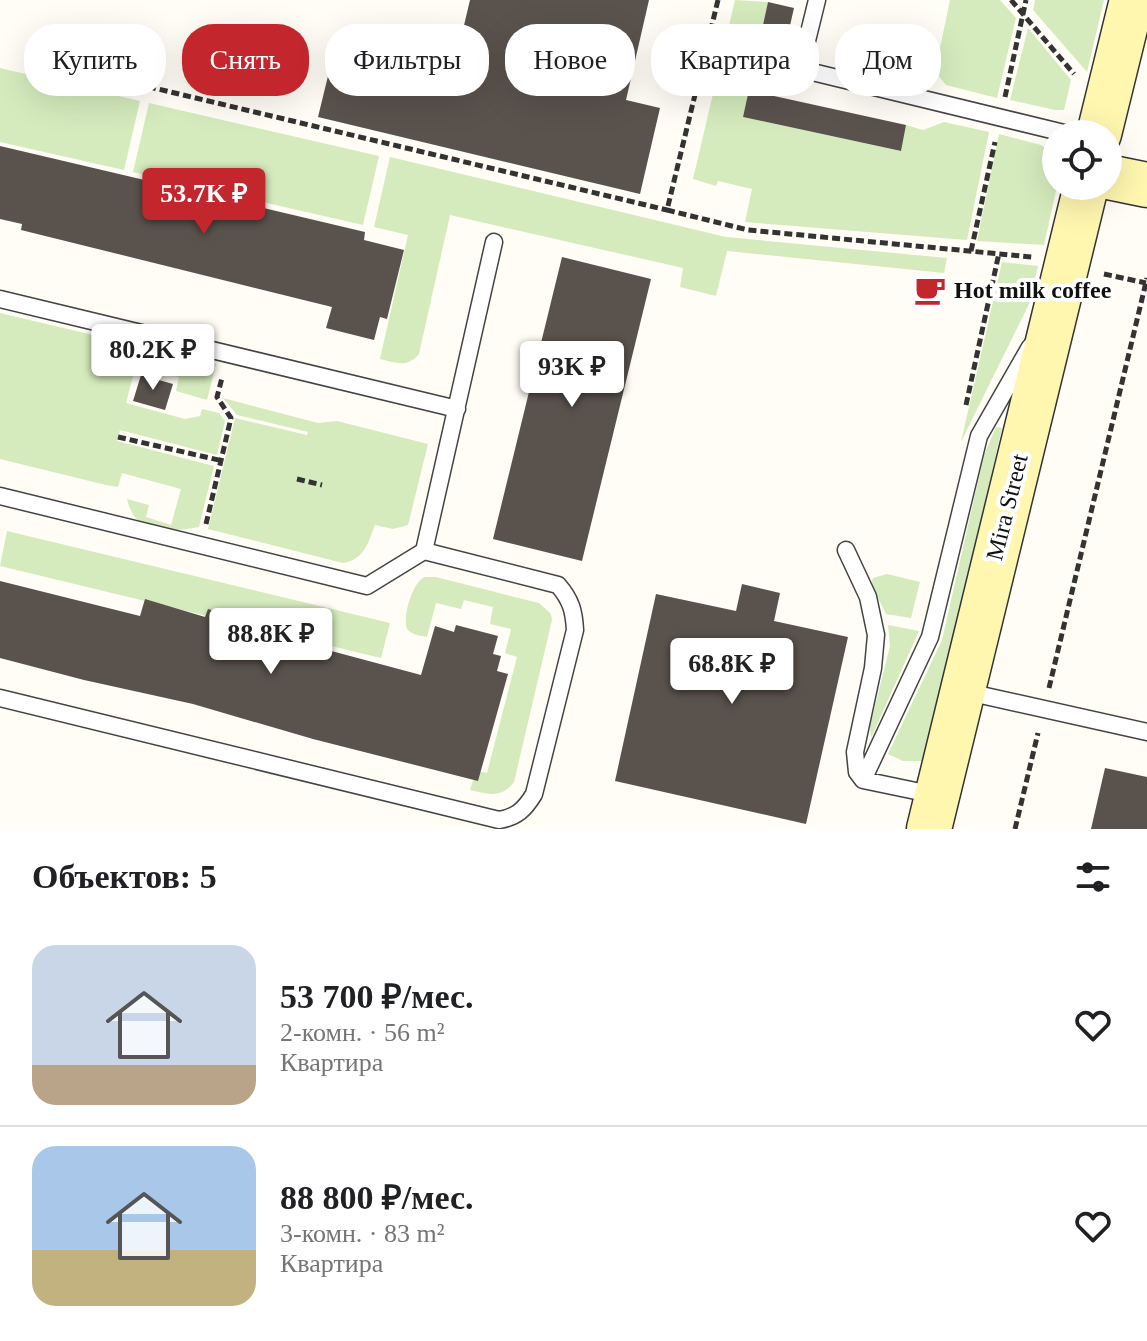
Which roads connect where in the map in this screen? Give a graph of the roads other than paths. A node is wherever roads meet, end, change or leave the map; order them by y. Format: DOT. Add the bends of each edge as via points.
graph roads {
  1 [pos="817,0"];
  2 [pos="1132,0"];
  3 [pos="1102,120"];
  4 [pos="1042,128"];
  5 [pos="1122,180"];
  6 [pos="1147,185"];
  7 [pos="1082,200"];
  8 [pos="494,242"];
  9 [pos="1062,281"];
  10 [pos="0,299"];
  11 [pos="457,409"];
  12 [pos="0,496"];
  13 [pos="846,550"];
  14 [pos="424,551"];
  15 [pos="962,690"];
  16 [pos="0,698"];
  17 [pos="1147,732"];
  18 [pos="863,780"];
  19 [pos="933,812"];
  1 -- 4 [label="lane" via="800,69"];
  2 -- 3 [label="main road"];
  5 -- 6 [label="main road"];
  7 -- 9 [label="main road, Mira Street"];
  8 -- 11 [label="lane"];
  9 -- 15 [label="main road, Mira Street"];
  9 -- 18 [label="lane" via="979,436 930,637"];
  10 -- 11 [label="lane"];
  11 -- 14 [label="lane"];
  12 -- 14 [label="lane" via="367,586"];
  13 -- 18 [label="lane" via="868,597 876,635 855,752"];
  14 -- 16 [label="lane" via="558,585 574,611 575,630 534,794 513,817 499,820"];
  15 -- 17 [label="lane"];
  15 -- 19 [label="main road, Mira Street"];
  18 -- 19 [label="lane"];
}
